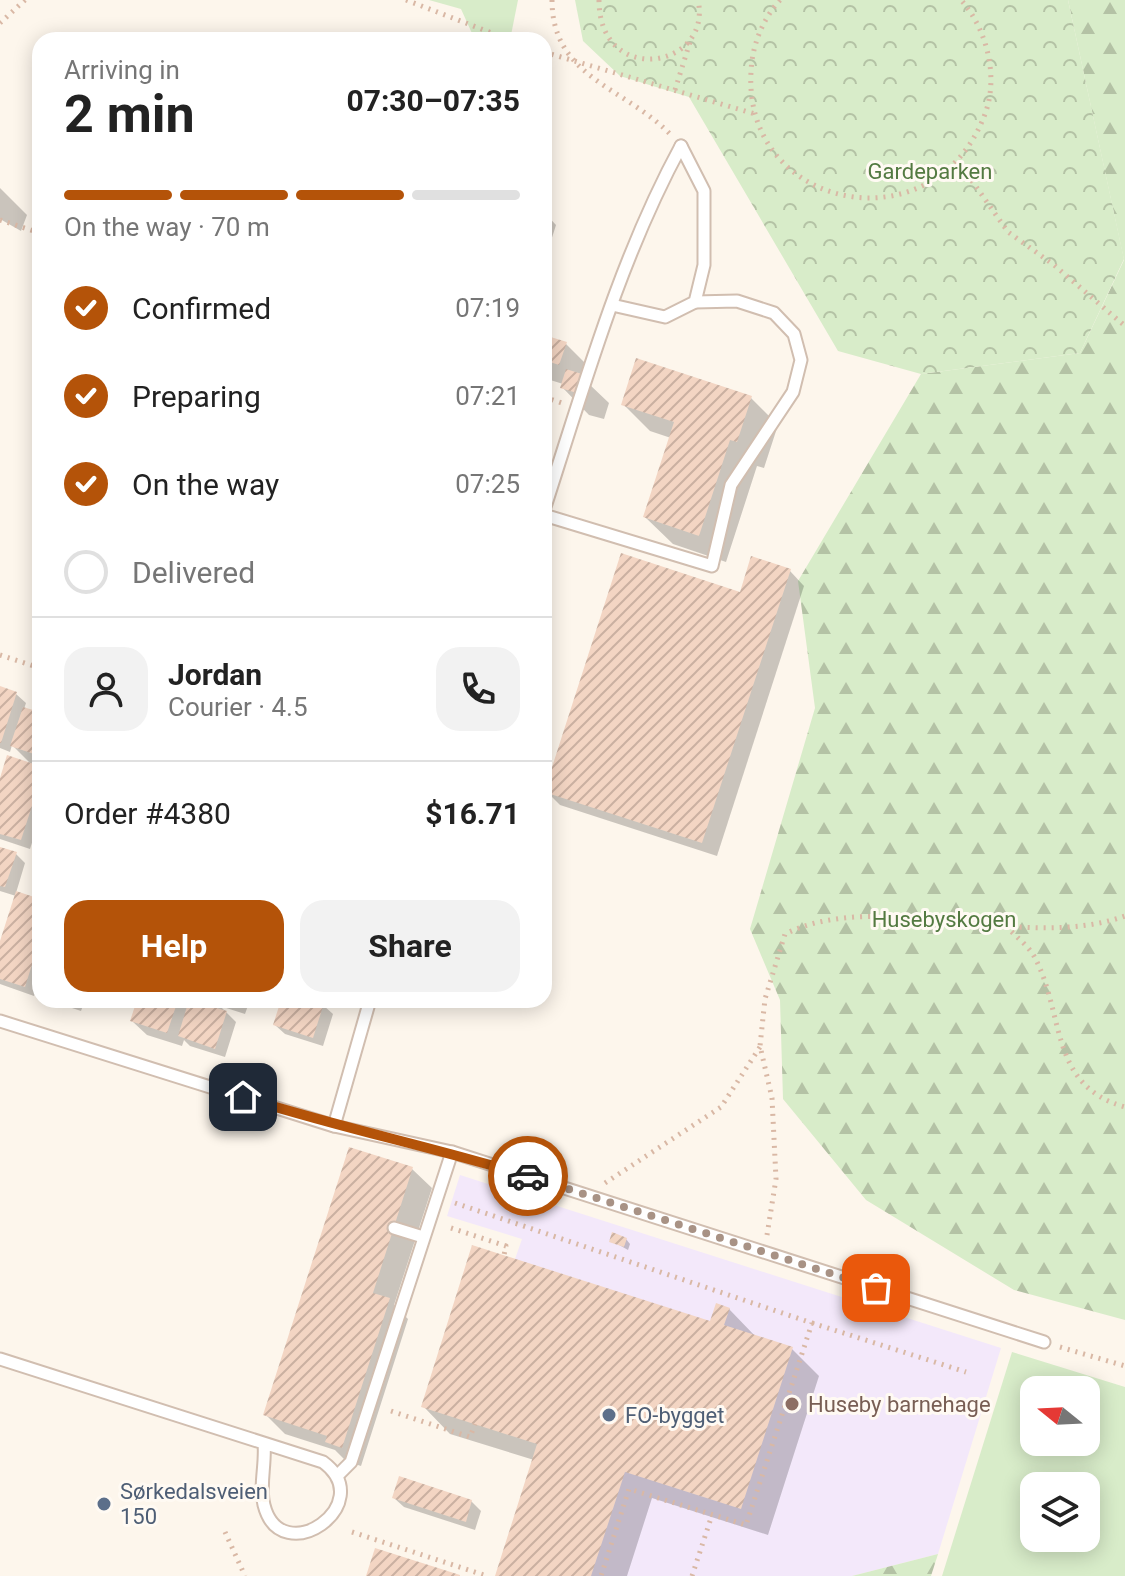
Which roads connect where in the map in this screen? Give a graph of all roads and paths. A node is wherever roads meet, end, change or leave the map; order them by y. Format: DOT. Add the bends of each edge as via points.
graph roads {
  1 [pos="25,0"];
  2 [pos="406,0"];
  3 [pos="552,0"];
  4 [pos="599,0"];
  5 [pos="698,0"];
  6 [pos="780,0"];
  7 [pos="961,0"];
  8 [pos="0,23"];
  9 [pos="489,32"];
  10 [pos="692,37"];
  11 [pos="552,55"];
  12 [pos="573,62"];
  13 [pos="675,90"];
  14 [pos="755,114"];
  15 [pos="681,146"];
  16 [pos="958,161"];
  17 [pos="0,220"];
  18 [pos="32,230"];
  19 [pos="695,302"];
  20 [pos="612,305"];
  21 [pos="1125,326"];
  22 [pos="552,488"];
  23 [pos="552,515"];
  24 [pos="0,655"];
  25 [pos="32,665"];
  26 [pos="1125,916"];
  27 [pos="1005,925"];
  28 [pos="368,1008"];
  29 [pos="0,1021"];
  30 [pos="760,1046"];
  31 [pos="1125,1107"];
  32 [pos="334,1126"];
  33 [pos="452,1152"];
  34 [pos="588,1194"];
  35 [pos="437,1197"];
  36 [pos="394,1228"];
  37 [pos="451,1228"];
  38 [pos="421,1242"];
  39 [pos="764,1253"];
  40 [pos="504,1255"];
  41 [pos="812,1323"];
  42 [pos="1044,1342"];
  43 [pos="0,1359"];
  44 [pos="1125,1366"];
  45 [pos="966,1372"];
  46 [pos="391,1411"];
  47 [pos="475,1424"];
  48 [pos="264,1444"];
  49 [pos="337,1476"];
  50 [pos="712,1515"];
  51 [pos="225,1532"];
  52 [pos="352,1532"];
  53 [pos="245,1576"];
  54 [pos="487,1576"];
  55 [pos="601,1576"];
  56 [pos="692,1576"];
  1 -- 8 [label="path"];
  2 -- 9 [label="path"];
  3 -- 12 [label="path" via="552,25"];
  4 -- 10 [label="path" via="604,34 630,57 665,58"];
  5 -- 10 [label="path"];
  6 -- 14 [label="path" via="758,34 751,60"];
  7 -- 16 [label="path" via="984,39 991,71 989,104 977,135"];
  10 -- 13 [label="path"];
  11 -- 12 [label="path"];
  12 -- 13 [label="path"];
  12 -- 15 [label="path" via="580,72 658,121"];
  13 -- 14 [label="path"];
  14 -- 16 [label="path" via="768,143 788,167 843,197 874,200 905,194 934,182"];
  15 -- 19 [label="lane" via="704,191 704,265"];
  15 -- 20 [label="lane" via="654,194"];
  16 -- 21 [label="path" via="1008,232"];
  17 -- 18 [label="path"];
  19 -- 20 [label="lane" via="665,317"];
  19 -- 23 [label="lane" via="737,301 774,313 794,334 801,360 793,392 731,485 712,566"];
  20 -- 22 [label="lane"];
  24 -- 25 [label="path"];
  26 -- 27 [label="path" via="1064,928"];
  27 -- 30 [label="path" via="831,919 785,934 765,999"];
  27 -- 31 [label="path" via="1034,956 1063,1051 1077,1078 1102,1101"];
  28 -- 32 [label="lane"];
  29 -- 32 [label="lane"];
  30 -- 34 [label="path" via="721,1107"];
  30 -- 39 [label="path" via="772,1098 776,1179"];
  32 -- 33 [label="lane"];
  33 -- 34 [label="lane"];
  33 -- 35 [label="lane"];
  34 -- 39 [label="lane"];
  35 -- 38 [label="lane"];
  35 -- 41 [label="path"];
  36 -- 38 [label="lane"];
  37 -- 40 [label="path" via="506,1246"];
  38 -- 49 [label="lane" via="351,1462"];
  39 -- 42 [label="lane"];
  41 -- 45 [label="path"];
  41 -- 50 [label="path" via="746,1525"];
  42 -- 44 [label="path"];
  43 -- 48 [label="lane"];
  46 -- 47 [label="path" via="470,1437"];
  48 -- 49 [label="lane" via="323,1462"];
  48 -- 49 [label="lane" via="264,1505 284,1529 306,1533 326,1524 338,1501"];
  50 -- 55 [label="path" via="629,1489"];
  50 -- 56 [label="path"];
  51 -- 53 [label="path"];
  52 -- 54 [label="path"];
}
